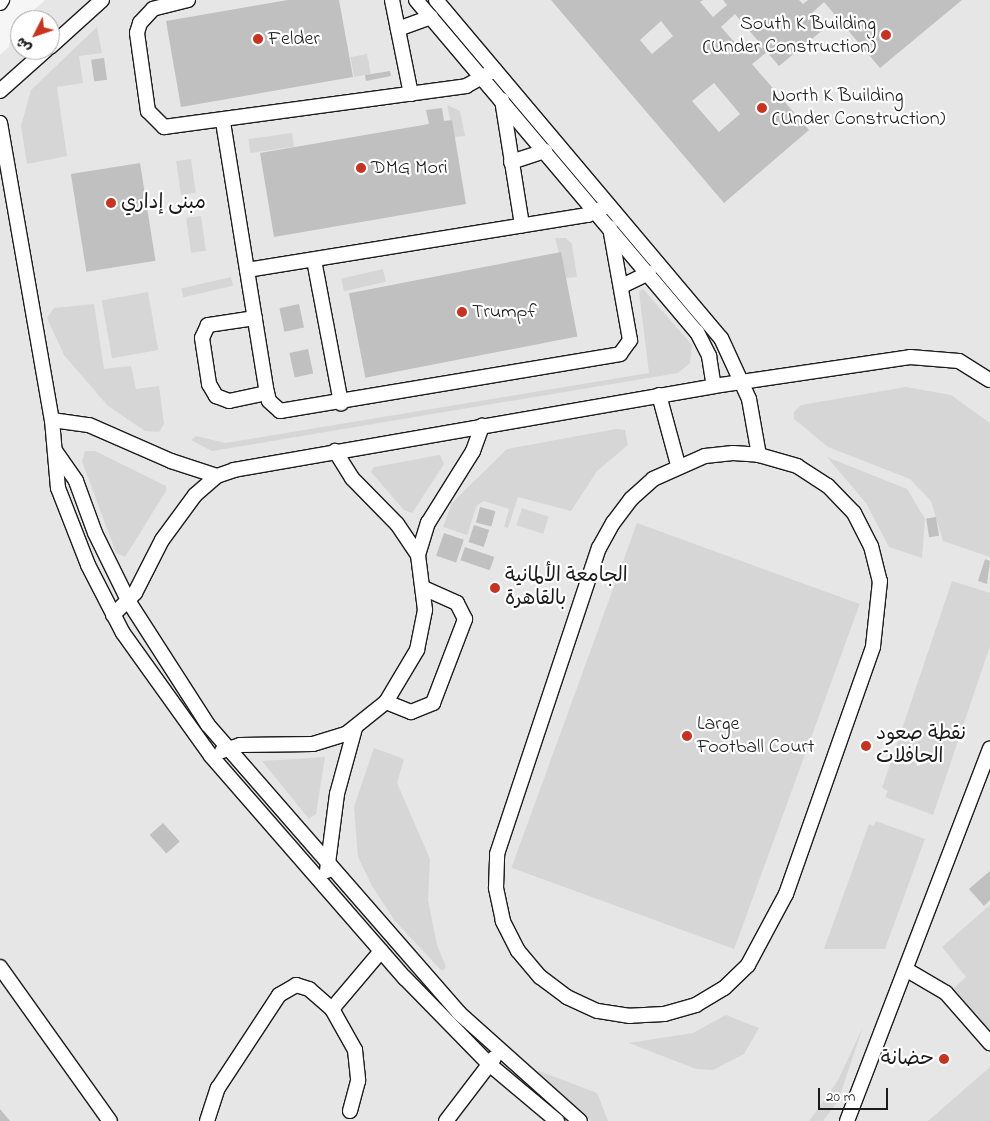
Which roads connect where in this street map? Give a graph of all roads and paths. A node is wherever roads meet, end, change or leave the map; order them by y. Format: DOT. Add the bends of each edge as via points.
graph roads {
  1 [pos="2,0"];
  2 [pos="102,0"];
  3 [pos="188,0"];
  4 [pos="392,0"];
  5 [pos="416,0"];
  6 [pos="436,0"];
  7 [pos="0,3"];
  8 [pos="431,17"];
  9 [pos="398,29"];
  10 [pos="60,38"];
  11 [pos="35,60"];
  12 [pos="495,70"];
  13 [pos="483,79"];
  14 [pos="0,91"];
  15 [pos="411,94"];
  16 [pos="502,100"];
  17 [pos="223,122"];
  18 [pos="0,123"];
  19 [pos="545,151"];
  20 [pos="511,162"];
  21 [pos="603,208"];
  22 [pos="522,226"];
  23 [pos="610,228"];
  24 [pos="314,260"];
  25 [pos="247,270"];
  26 [pos="649,273"];
  27 [pos="622,286"];
  28 [pos="255,318"];
  29 [pos="990,380"];
  30 [pos="742,381"];
  31 [pos="714,386"];
  32 [pos="267,393"];
  33 [pos="659,395"];
  34 [pos="341,403"];
  35 [pos="52,420"];
  36 [pos="482,426"];
  37 [pos="56,452"];
  38 [pos="335,452"];
  39 [pos="759,455"];
  40 [pos="678,465"];
  41 [pos="218,476"];
  42 [pos="418,555"];
  43 [pos="425,589"];
  44 [pos="129,602"];
  45 [pos="113,615"];
  46 [pos="386,702"];
  47 [pos="355,728"];
  48 [pos="227,748"];
  49 [pos="990,749"];
  50 [pos="212,756"];
  51 [pos="330,868"];
  52 [pos="319,880"];
  53 [pos="382,951"];
  54 [pos="0,967"];
  55 [pos="906,970"];
  56 [pos="332,1008"];
  57 [pos="990,1043"];
  58 [pos="499,1052"];
  59 [pos="489,1064"];
  60 [pos="350,1111"];
  61 [pos="110,1121"];
  62 [pos="207,1121"];
  63 [pos="446,1121"];
  64 [pos="557,1121"];
  65 [pos="580,1121"];
  66 [pos="847,1121"];
  1 -- 7 [label="lane"];
  2 -- 10 [label="lane"];
  3 -- 17 [label="lane" via="153,9 140,23 137,33 148,112 157,124 171,129"];
  4 -- 9 [label="lane"];
  5 -- 8 [label="lane"];
  6 -- 12 [label="lane"];
  8 -- 9 [label="lane"];
  8 -- 13 [label="lane"];
  9 -- 15 [label="lane"];
  11 -- 14 [label="lane"];
  12 -- 13 [label="lane"];
  12 -- 21 [label="lane"];
  13 -- 15 [label="lane" via="466,86"];
  13 -- 16 [label="lane"];
  15 -- 17 [label="lane"];
  16 -- 19 [label="lane"];
  16 -- 20 [label="lane"];
  17 -- 25 [label="lane"];
  18 -- 35 [label="lane"];
  19 -- 20 [label="lane"];
  19 -- 21 [label="lane"];
  20 -- 22 [label="lane"];
  21 -- 22 [label="lane"];
  21 -- 23 [label="lane"];
  21 -- 30 [label="lane" via="710,323 730,353"];
  22 -- 24 [label="lane"];
  23 -- 26 [label="lane"];
  23 -- 27 [label="lane"];
  24 -- 25 [label="lane"];
  24 -- 34 [label="lane"];
  25 -- 28 [label="lane"];
  26 -- 27 [label="lane"];
  26 -- 31 [label="lane" via="704,344"];
  27 -- 34 [label="lane" via="630,340 620,354"];
  28 -- 32 [label="lane"];
  28 -- 32 [label="lane" via="208,325 202,338 209,384 216,396 229,401"];
  29 -- 30 [label="lane" via="959,361 927,355"];
  30 -- 31 [label="lane"];
  30 -- 39 [label="lane" via="754,417"];
  31 -- 33 [label="lane"];
  32 -- 34 [label="lane" via="274,408 288,412"];
  33 -- 36 [label="lane"];
  33 -- 40 [label="lane"];
  35 -- 37 [label="lane"];
  35 -- 41 [label="lane" via="89,425 171,461"];
  36 -- 38 [label="lane"];
  36 -- 42 [label="lane" via="473,451 432,515"];
  37 -- 44 [label="lane" via="76,481 95,533"];
  37 -- 45 [label="lane" via="61,499"];
  38 -- 41 [label="lane" via="249,466"];
  38 -- 42 [label="lane" via="352,478 397,524"];
  39 -- 40 [label="lane" via="705,456"];
  39 -- 40 [label="lane" via="797,466 828,486 854,513 871,546 880,582 874,647 786,894 753,958 724,988 696,1005 664,1014 630,1016 597,1010 567,997 540,977 503,921 496,888 497,854 599,548 631,499"];
  41 -- 44 [label="lane" via="195,495 177,518"];
  42 -- 43 [label="lane"];
  43 -- 46 [label="lane" via="423,630 417,650"];
  43 -- 46 [label="lane" via="457,603 465,619 433,703 411,712"];
  44 -- 45 [label="lane"];
  44 -- 48 [label="lane" via="178,683"];
  45 -- 50 [label="lane" via="144,667"];
  46 -- 47 [label="lane"];
  47 -- 48 [label="lane" via="313,744"];
  47 -- 51 [label="lane" via="337,794"];
  48 -- 50 [label="lane"];
  48 -- 51 [label="lane"];
  49 -- 55 [label="lane"];
  50 -- 52 [label="lane"];
  51 -- 52 [label="lane"];
  51 -- 58 [label="lane" via="420,970"];
  52 -- 53 [label="lane"];
  53 -- 56 [label="lane"];
  53 -- 59 [label="lane"];
  54 -- 61 [label="lane"];
  55 -- 57 [label="lane" via="946,993"];
  55 -- 66 [label="lane"];
  56 -- 60 [label="lane" via="355,1050 358,1066"];
  56 -- 62 [label="lane" via="303,986 284,990 218,1088"];
  58 -- 59 [label="lane"];
  58 -- 65 [label="lane"];
  59 -- 63 [label="lane"];
  59 -- 64 [label="lane"];
}
